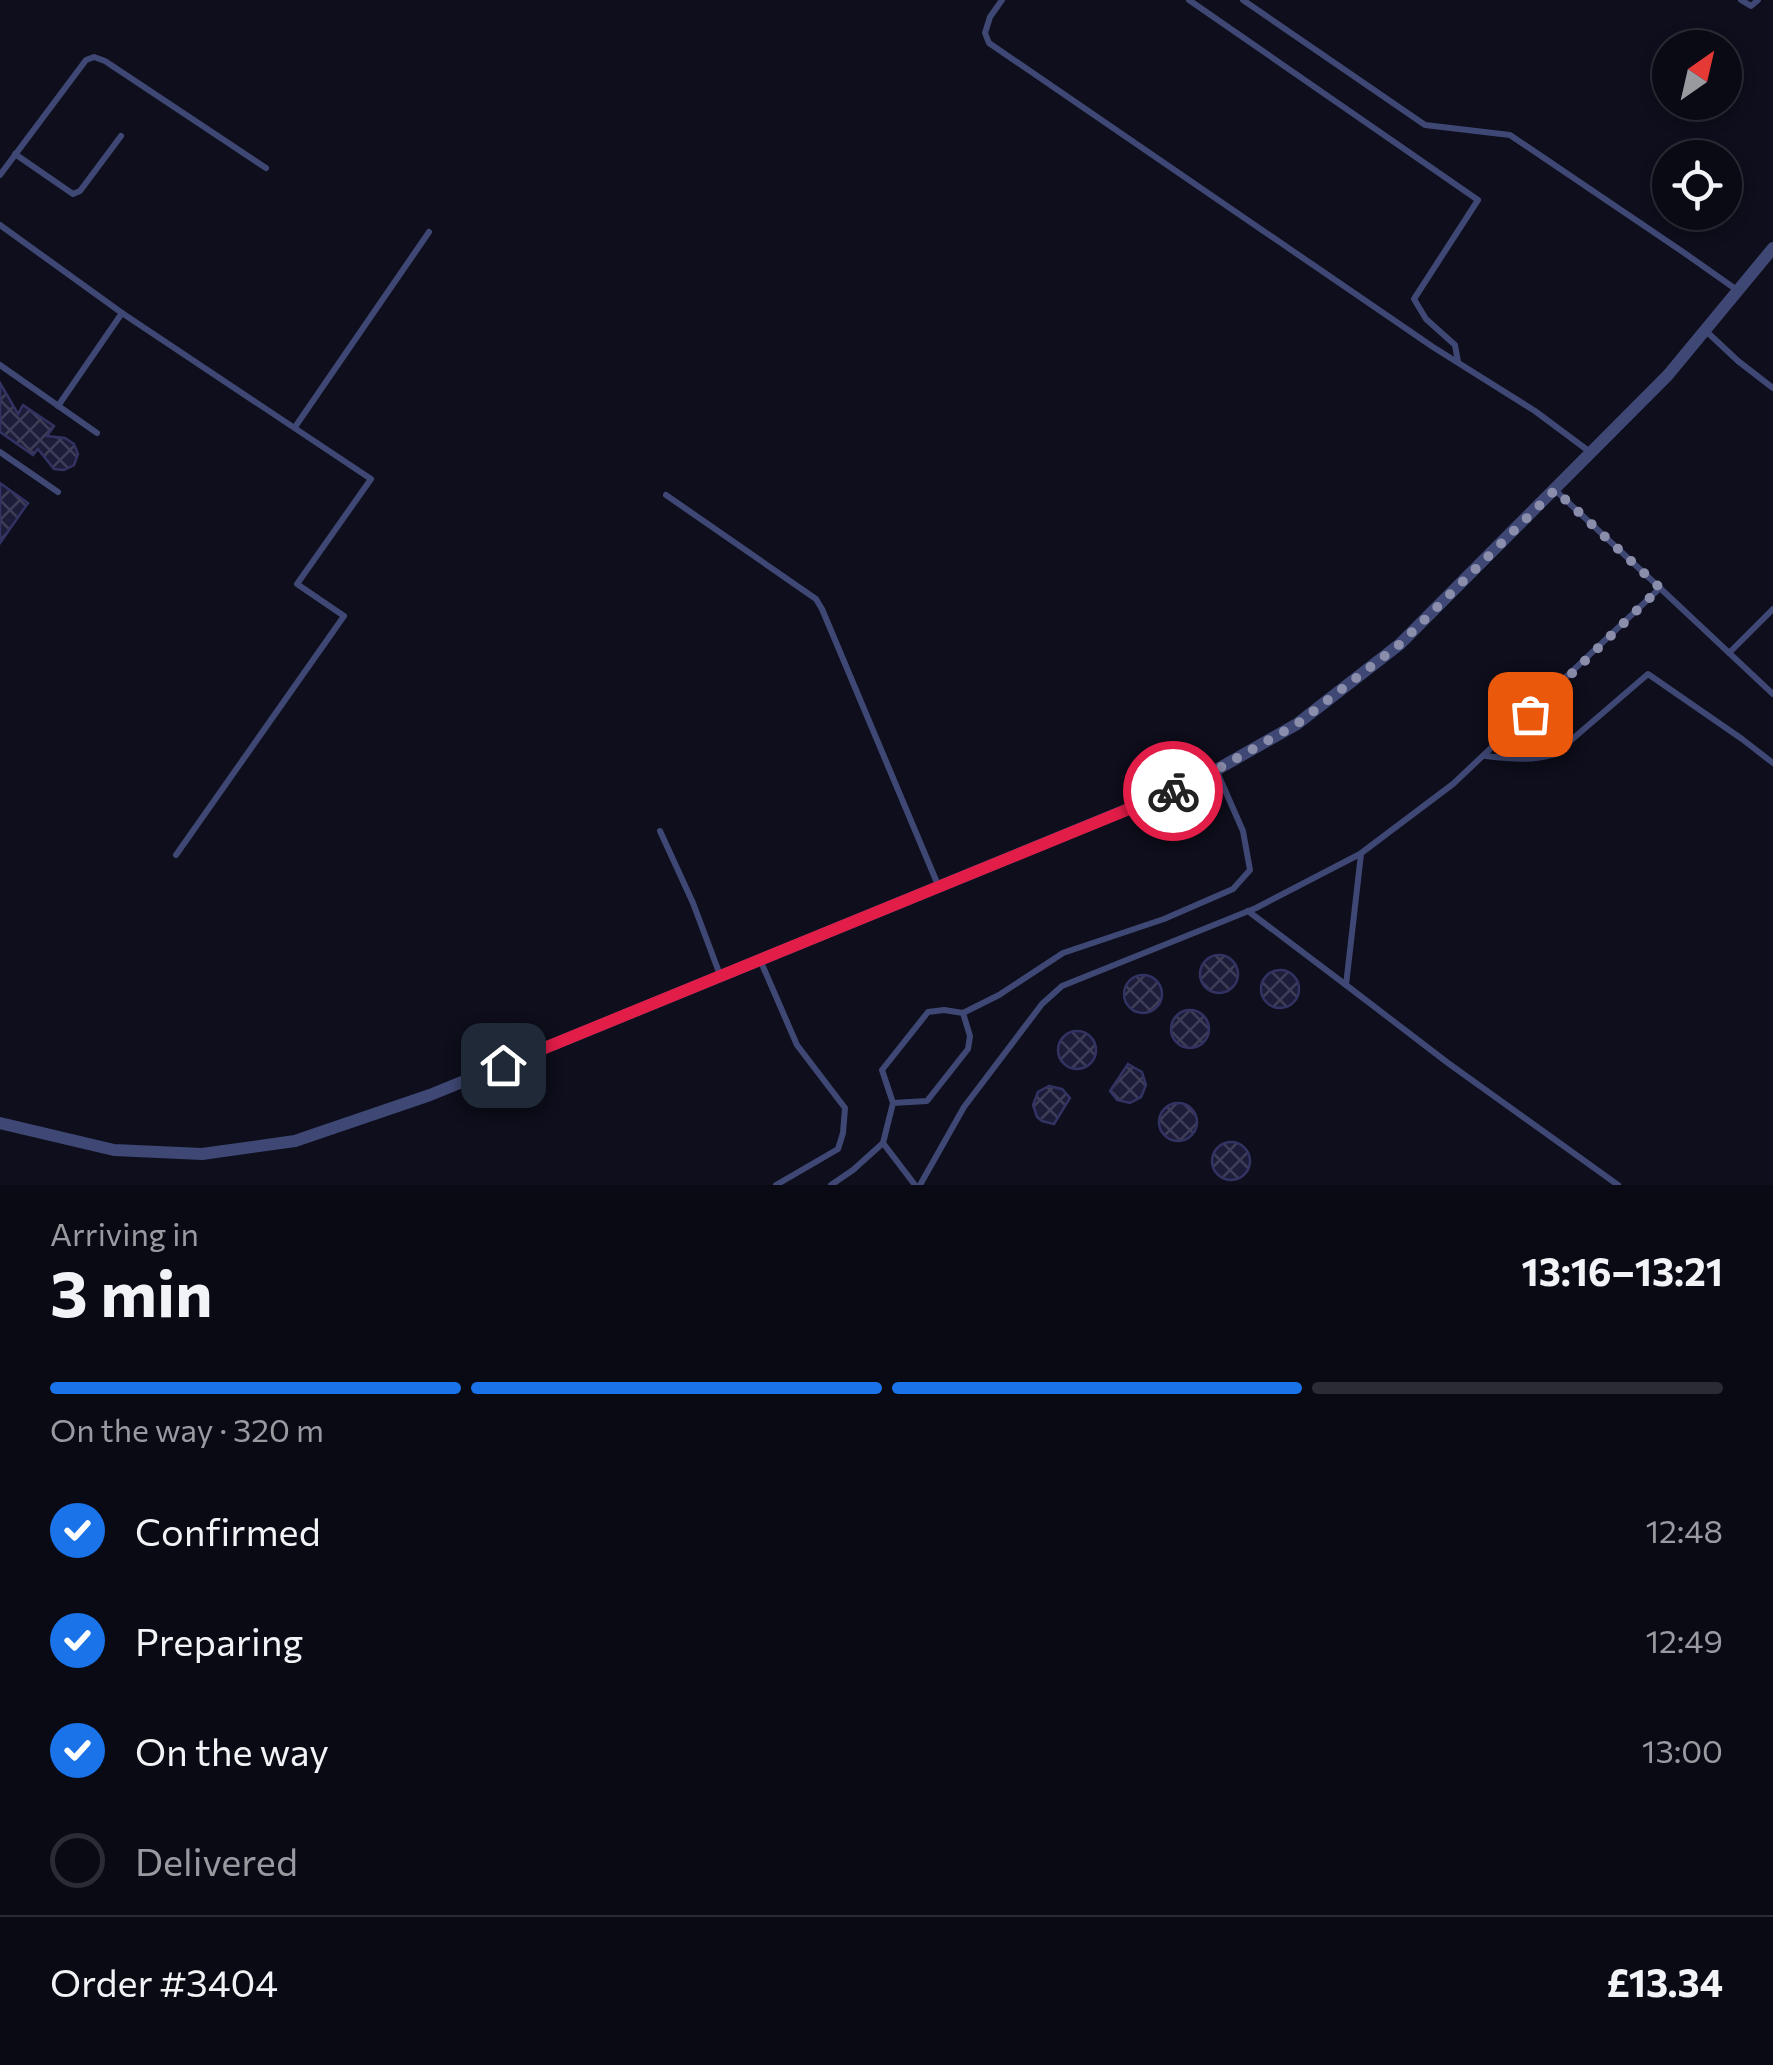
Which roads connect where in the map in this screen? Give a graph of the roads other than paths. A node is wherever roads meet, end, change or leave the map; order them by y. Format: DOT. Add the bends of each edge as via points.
graph roads {
  1 [pos="1002,0"];
  2 [pos="1189,0"];
  3 [pos="1243,0"];
  4 [pos="1740,0"];
  5 [pos="1758,0"];
  6 [pos="121,136"];
  7 [pos="16,154"];
  8 [pos="266,168"];
  9 [pos="0,175"];
  10 [pos="0,225"];
  11 [pos="429,232"];
  12 [pos="1773,248"];
  13 [pos="1738,291"];
  14 [pos="122,313"];
  15 [pos="1706,331"];
  16 [pos="1459,363"];
  17 [pos="0,365"];
  18 [pos="1773,388"];
  19 [pos="58,406"];
  20 [pos="294,427"];
  21 [pos="97,433"];
  22 [pos="0,452"];
  23 [pos="1591,452"];
  24 [pos="1555,490"];
  25 [pos="58,492"];
  26 [pos="666,495"];
  27 [pos="1660,588"];
  28 [pos="1773,609"];
  29 [pos="1729,653"];
  30 [pos="1773,694"];
  31 [pos="1485,755"];
  32 [pos="1773,764"];
  33 [pos="1216,770"];
  34 [pos="660,832"];
  35 [pos="1362,853"];
  36 [pos="176,854"];
  37 [pos="938,886"];
  38 [pos="1248,911"];
  39 [pos="760,961"];
  40 [pos="720,976"];
  41 [pos="1346,985"];
  42 [pos="963,1013"];
  43 [pos="894,1104"];
  44 [pos="0,1122"];
  45 [pos="883,1143"];
  46 [pos="776,1185"];
  47 [pos="831,1185"];
  48 [pos="918,1185"];
  49 [pos="1618,1185"];
  1 -- 16 [label="lane" via="985,33 989,42"];
  2 -- 16 [label="lane" via="1478,200 1414,298 1455,345"];
  3 -- 13 [label="lane" via="1425,125 1510,135"];
  4 -- 5 [label="lane" via="1751,6"];
  6 -- 7 [label="lane" via="72,194"];
  7 -- 8 [label="lane" via="94,57"];
  7 -- 9 [label="lane"];
  10 -- 14 [label="lane"];
  11 -- 20 [label="lane"];
  12 -- 13 [label="street"];
  13 -- 15 [label="street"];
  14 -- 19 [label="lane"];
  14 -- 20 [label="lane"];
  15 -- 18 [label="lane"];
  15 -- 23 [label="street"];
  16 -- 23 [label="lane"];
  17 -- 19 [label="lane"];
  19 -- 21 [label="lane"];
  20 -- 36 [label="lane" via="371,479 298,584 344,616"];
  22 -- 25 [label="lane"];
  23 -- 24 [label="street"];
  24 -- 27 [label="lane"];
  24 -- 33 [label="street" via="1400,644 1297,724"];
  26 -- 37 [label="lane" via="816,599"];
  27 -- 29 [label="lane"];
  27 -- 31 [label="lane"];
  28 -- 29 [label="lane"];
  29 -- 30 [label="lane"];
  31 -- 32 [label="lane" via="1514,760 1555,754 1648,674"];
  31 -- 35 [label="lane"];
  33 -- 37 [label="street"];
  33 -- 42 [label="lane" via="1243,832 1250,870 1234,889 1063,953"];
  34 -- 40 [label="lane"];
  35 -- 38 [label="lane"];
  35 -- 41 [label="lane"];
  37 -- 39 [label="street"];
  38 -- 41 [label="lane"];
  38 -- 48 [label="lane" via="1062,986 964,1107"];
  39 -- 40 [label="street"];
  39 -- 46 [label="lane" via="797,1045 845,1108 838,1149"];
  40 -- 44 [label="street" via="430,1095 296,1141 202,1154 114,1150"];
  41 -- 49 [label="lane"];
  42 -- 43 [label="lane" via="968,1049 927,1101"];
  42 -- 43 [label="lane" via="928,1012 903,1042 882,1070"];
  43 -- 45 [label="lane"];
  45 -- 47 [label="lane"];
  45 -- 48 [label="lane"];
}
